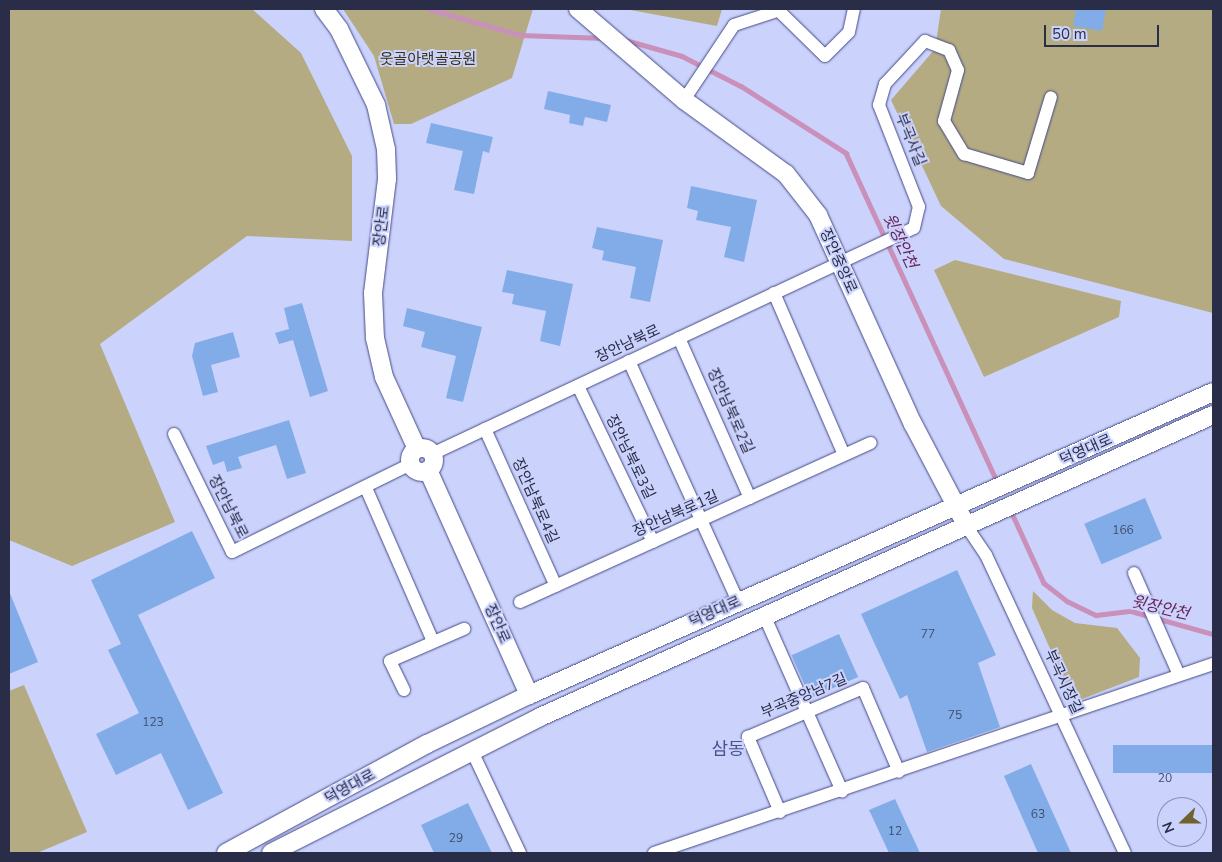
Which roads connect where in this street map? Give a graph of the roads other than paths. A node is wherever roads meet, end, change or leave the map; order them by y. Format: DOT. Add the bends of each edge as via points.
graph roads {
  1 [pos="324,9"];
  2 [pos="579,9"];
  3 [pos="854,9"];
  4 [pos="777,10"];
  5 [pos="1051,97"];
  6 [pos="684,100"];
  7 [pos="838,263"];
  8 [pos="774,293"];
  9 [pos="679,338"];
  10 [pos="629,361"];
  11 [pos="578,386"];
  12 [pos="1213,392"];
  13 [pos="1213,415"];
  14 [pos="485,429"];
  15 [pos="174,434"];
  16 [pos="871,443"];
  17 [pos="844,455"];
  18 [pos="422,459"];
  19 [pos="366,488"];
  20 [pos="750,498"];
  21 [pos="953,506"];
  22 [pos="703,519"];
  23 [pos="967,527"];
  24 [pos="653,542"];
  25 [pos="1134,573"];
  26 [pos="556,586"];
  27 [pos="738,601"];
  28 [pos="520,602"];
  29 [pos="764,616"];
  30 [pos="464,629"];
  31 [pos="433,641"];
  32 [pos="1213,664"];
  33 [pos="1179,675"];
  34 [pos="404,690"];
  35 [pos="529,696"];
  36 [pos="807,712"];
  37 [pos="1062,718"];
  38 [pos="472,751"];
  39 [pos="899,772"];
  40 [pos="842,791"];
  41 [pos="780,812"];
  42 [pos="251,848"];
  43 [pos="226,853"];
  44 [pos="271,853"];
  45 [pos="520,853"];
  46 [pos="654,853"];
  47 [pos="1125,853"];
  1 -- 18 [label="street, 장안로" via="339,29 376,106 386,149 387,179 373,293 375,338 384,377"];
  2 -- 6 [label="street, 장안중앙로"];
  3 -- 4 [label="street" via="849,32 825,56"];
  4 -- 6 [label="street" via="734,25"];
  5 -- 7 [label="street, 부곡사길" via="1028,173 964,154 944,121 958,70 949,50 924,41 885,84 879,105 919,207 914,228"];
  6 -- 7 [label="street, 장안중앙로" via="786,174 818,215"];
  7 -- 8 [label="street, 장안남북로"];
  7 -- 21 [label="street, 장안중앙로"];
  8 -- 9 [label="street, 장안남북로"];
  8 -- 17 [label="street"];
  9 -- 10 [label="street, 장안남북로"];
  9 -- 20 [label="street, 장안남북로2길"];
  10 -- 11 [label="street, 장안남북로"];
  10 -- 22 [label="street"];
  11 -- 14 [label="street, 장안남북로"];
  11 -- 24 [label="street, 장안남북로3길"];
  12 -- 21 [label="street, 덕영대로"];
  13 -- 23 [label="street, 덕영대로"];
  14 -- 18 [label="street, 장안남북로"];
  14 -- 26 [label="street, 장안남북로4길"];
  15 -- 19 [label="street, 장안남북로" via="232,552"];
  16 -- 17 [label="street, 장안남북로1길"];
  17 -- 20 [label="street, 장안남북로1길"];
  18 -- 19 [label="street, 장안남북로"];
  18 -- 35 [label="street, 장안로"];
  19 -- 31 [label="street"];
  20 -- 22 [label="street, 장안남북로1길"];
  21 -- 23 [label="street, 장안중앙로"];
  21 -- 27 [label="street, 덕영대로"];
  22 -- 24 [label="street, 장안남북로1길"];
  22 -- 27 [label="street"];
  23 -- 29 [label="street, 덕영대로"];
  23 -- 37 [label="street, 부곡시장길" via="986,555"];
  24 -- 26 [label="street, 장안남북로1길"];
  25 -- 33 [label="street"];
  26 -- 28 [label="street, 장안남북로1길"];
  27 -- 35 [label="street, 덕영대로"];
  29 -- 36 [label="street"];
  29 -- 38 [label="street, 덕영대로"];
  30 -- 31 [label="street"];
  31 -- 34 [label="street" via="390,661"];
  32 -- 33 [label="street"];
  33 -- 37 [label="street"];
  35 -- 42 [label="street, 덕영대로" via="427,744"];
  36 -- 39 [label="street, 부곡중앙남7길" via="863,688"];
  36 -- 40 [label="street"];
  36 -- 41 [label="street, 부곡중앙남7길" via="748,738"];
  37 -- 39 [label="street"];
  37 -- 47 [label="street, 부곡시장길"];
  38 -- 44 [label="street, 덕영대로"];
  38 -- 45 [label="street"];
  39 -- 40 [label="street"];
  40 -- 41 [label="street"];
  41 -- 46 [label="street"];
  42 -- 43 [label="street, 덕영대로"];
}
